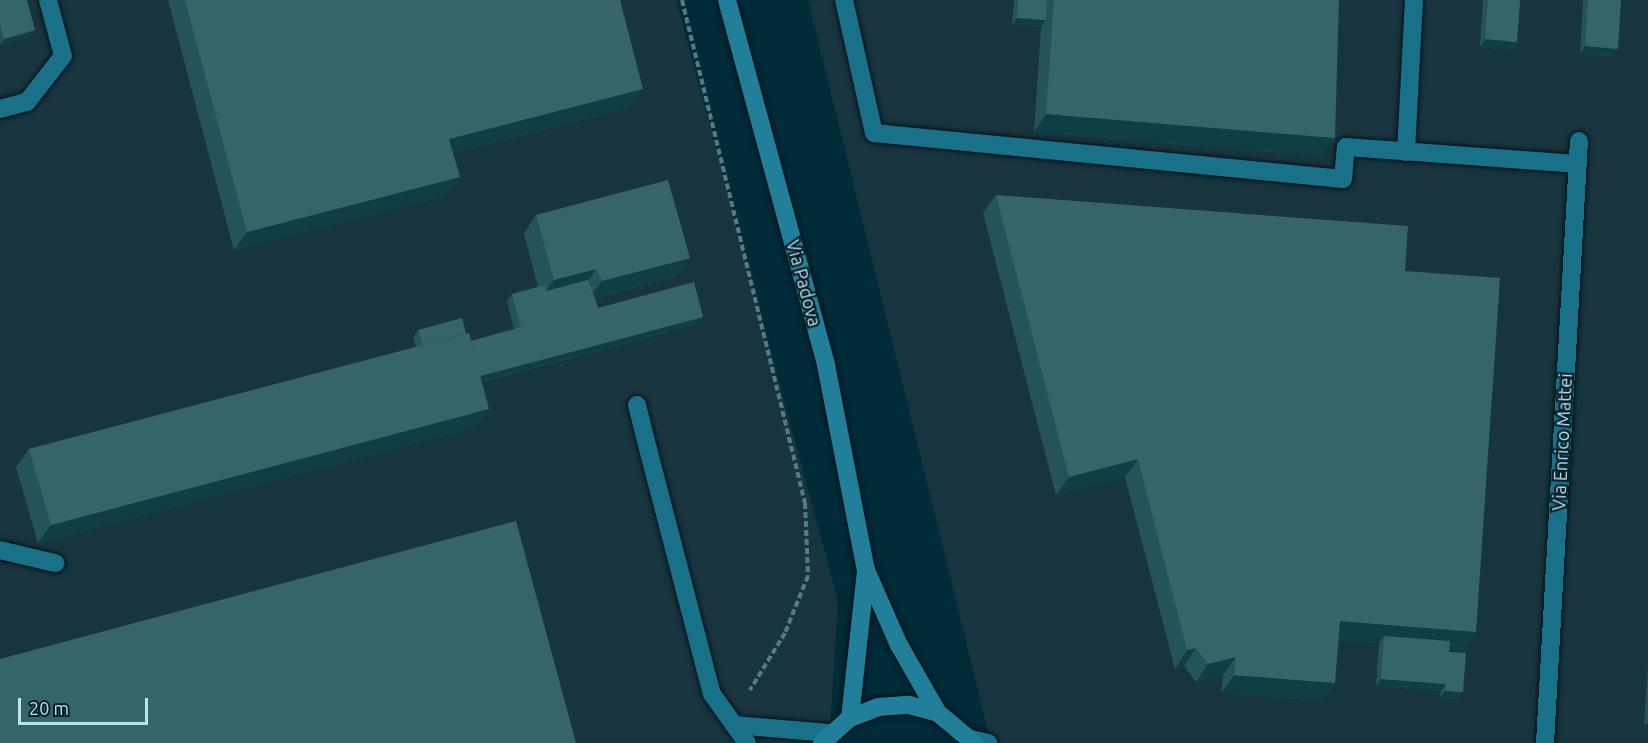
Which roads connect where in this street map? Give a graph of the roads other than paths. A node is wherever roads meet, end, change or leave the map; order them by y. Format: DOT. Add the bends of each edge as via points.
graph roads {
  1 [pos="48,0"];
  2 [pos="728,0"];
  3 [pos="844,0"];
  4 [pos="1414,0"];
  5 [pos="0,110"];
  6 [pos="1579,141"];
  7 [pos="1406,152"];
  8 [pos="1577,164"];
  9 [pos="638,405"];
  10 [pos="0,549"];
  11 [pos="55,563"];
  12 [pos="866,570"];
  13 [pos="938,713"];
  14 [pos="850,718"];
  15 [pos="734,725"];
  16 [pos="826,738"];
  17 [pos="978,742"];
  18 [pos="747,743"];
  19 [pos="1545,743"];
  1 -- 5 [label="street" via="63,56 27,102"];
  2 -- 12 [label="main road, Via Padova" via="826,365"];
  3 -- 7 [label="street" via="874,133 1343,179 1346,147"];
  4 -- 7 [label="street"];
  6 -- 8 [label="street, Via Enrico Mattei"];
  7 -- 8 [label="street"];
  8 -- 19 [label="street, Via Enrico Mattei"];
  9 -- 15 [label="street" via="712,694"];
  10 -- 11 [label="street"];
  12 -- 13 [label="main road, Via Padova" via="899,645"];
  12 -- 14 [label="main road, Via Padova"];
  13 -- 14 [label="main road" via="909,705 878,707"];
  13 -- 17 [label="main road"];
  14 -- 16 [label="main road"];
  15 -- 16 [label="street"];
  15 -- 18 [label="street"];
}
